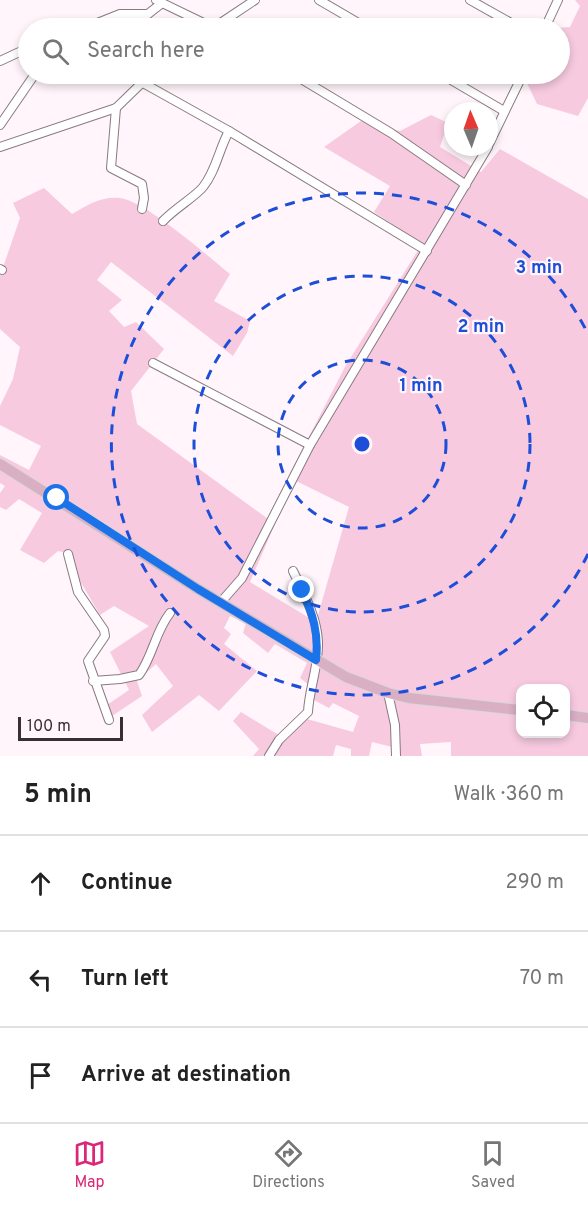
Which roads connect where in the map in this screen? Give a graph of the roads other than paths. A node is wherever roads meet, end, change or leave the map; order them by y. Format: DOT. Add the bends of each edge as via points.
graph roads {
  1 [pos="255,0"];
  2 [pos="470,0"];
  3 [pos="558,0"];
  4 [pos="159,1"];
  5 [pos="322,1"];
  6 [pos="110,18"];
  7 [pos="193,18"];
  8 [pos="228,18"];
  9 [pos="350,18"];
  10 [pos="502,18"];
  11 [pos="550,18"];
  12 [pos="18,53"];
  13 [pos="0,61"];
  14 [pos="28,84"];
  15 [pos="142,84"];
  16 [pos="145,84"];
  17 [pos="310,84"];
  18 [pos="458,84"];
  19 [pos="518,84"];
  20 [pos="116,108"];
  21 [pos="504,111"];
  22 [pos="498,124"];
  23 [pos="0,125"];
  24 [pos="229,131"];
  25 [pos="0,147"];
  26 [pos="482,156"];
  27 [pos="466,185"];
  28 [pos="141,209"];
  29 [pos="163,221"];
  30 [pos="427,251"];
  31 [pos="153,363"];
  32 [pos="310,445"];
  33 [pos="0,464"];
  34 [pos="68,554"];
  35 [pos="293,571"];
  36 [pos="221,602"];
  37 [pos="170,613"];
  38 [pos="316,660"];
  39 [pos="93,681"];
  40 [pos="388,693"];
  41 [pos="516,709"];
  42 [pos="570,716"];
  43 [pos="588,718"];
  44 [pos="109,720"];
  45 [pos="269,756"];
  46 [pos="396,756"];
  1 -- 8 [label="street"];
  2 -- 10 [label="street"];
  3 -- 11 [label="street"];
  4 -- 6 [label="street" via="148,14"];
  4 -- 7 [label="street"];
  5 -- 9 [label="street"];
  12 -- 13 [label="street"];
  14 -- 23 [label="street"];
  15 -- 20 [label="street"];
  16 -- 24 [label="street"];
  17 -- 27 [label="street"];
  18 -- 21 [label="street"];
  19 -- 21 [label="street"];
  20 -- 25 [label="street"];
  20 -- 28 [label="street" via="111,168 142,184"];
  21 -- 22 [label="street"];
  24 -- 29 [label="street" via="201,190"];
  24 -- 30 [label="street"];
  26 -- 27 [label="street"];
  27 -- 30 [label="street"];
  30 -- 32 [label="street"];
  31 -- 32 [label="street"];
  32 -- 36 [label="street" via="242,578"];
  33 -- 36 [label="main road"];
  34 -- 39 [label="street" via="78,592 105,636 88,661"];
  35 -- 38 [label="street" via="315,621"];
  36 -- 38 [label="main road"];
  37 -- 39 [label="street" via="161,624 139,675"];
  38 -- 40 [label="main road"];
  38 -- 45 [label="street" via="308,712 279,740"];
  39 -- 44 [label="street"];
  40 -- 41 [label="main road"];
  40 -- 46 [label="street" via="394,715"];
  42 -- 43 [label="main road"];
}
